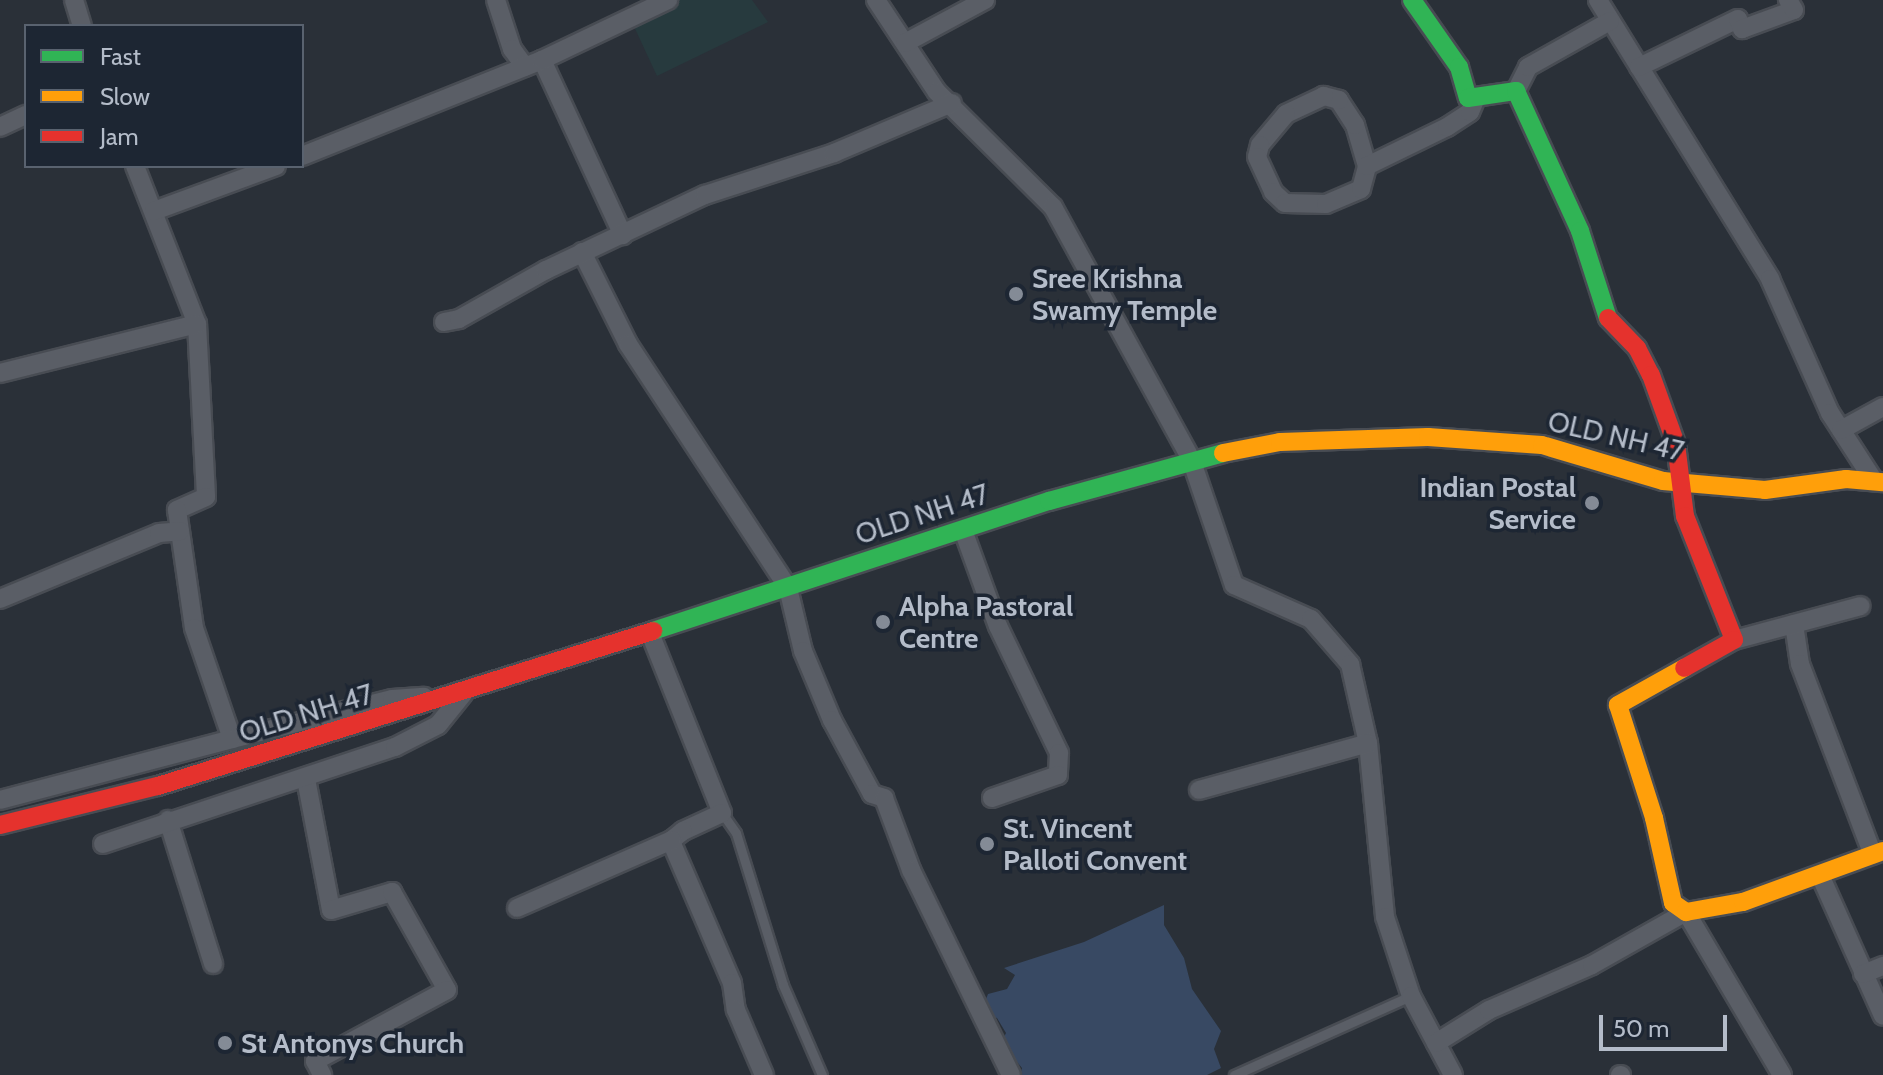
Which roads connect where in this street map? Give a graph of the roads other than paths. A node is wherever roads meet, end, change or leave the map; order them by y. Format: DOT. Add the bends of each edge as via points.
graph roads {
  1 [pos="74,0"];
  2 [pos="496,0"];
  3 [pos="668,0"];
  4 [pos="876,0"];
  5 [pos="985,0"];
  6 [pos="1412,0"];
  7 [pos="1598,0"];
  8 [pos="1788,0"];
  9 [pos="1610,21"];
  10 [pos="81,24"];
  11 [pos="905,43"];
  12 [pos="534,63"];
  13 [pos="1639,67"];
  14 [pos="1516,91"];
  15 [pos="1476,98"];
  16 [pos="952,103"];
  17 [pos="24,116"];
  18 [pos="0,127"];
  19 [pos="304,155"];
  20 [pos="1367,166"];
  21 [pos="136,168"];
  22 [pos="271,168"];
  23 [pos="154,211"];
  24 [pos="623,235"];
  25 [pos="582,252"];
  26 [pos="444,322"];
  27 [pos="197,324"];
  28 [pos="0,373"];
  29 [pos="1883,407"];
  30 [pos="1841,430"];
  31 [pos="1191,459"];
  32 [pos="1681,482"];
  33 [pos="1879,482"];
  34 [pos="963,530"];
  35 [pos="180,531"];
  36 [pos="788,588"];
  37 [pos="0,599"];
  38 [pos="1861,606"];
  39 [pos="1794,624"];
  40 [pos="650,633"];
  41 [pos="1734,640"];
  42 [pos="463,694"];
  43 [pos="232,739"];
  44 [pos="1368,743"];
  45 [pos="306,779"];
  46 [pos="1199,790"];
  47 [pos="992,798"];
  48 [pos="0,800"];
  49 [pos="722,813"];
  50 [pos="168,820"];
  51 [pos="0,825"];
  52 [pos="672,840"];
  53 [pos="103,844"];
  54 [pos="1878,853"];
  55 [pos="1820,875"];
  56 [pos="517,908"];
  57 [pos="1686,912"];
  58 [pos="213,964"];
  59 [pos="1883,966"];
  60 [pos="1863,974"];
  61 [pos="1411,996"];
  62 [pos="1883,1016"];
  63 [pos="1436,1043"];
  64 [pos="322,1075"];
  65 [pos="764,1075"];
  66 [pos="822,1075"];
  67 [pos="1011,1075"];
  68 [pos="1234,1075"];
  69 [pos="1453,1075"];
  70 [pos="1782,1075"];
  1 -- 10 [label="street"];
  2 -- 12 [label="street" via="512,49"];
  3 -- 12 [label="street"];
  4 -- 11 [label="street"];
  5 -- 11 [label="street"];
  6 -- 15 [label="main road" via="1459,67 1468,98"];
  7 -- 9 [label="street"];
  8 -- 13 [label="street" via="1794,10 1742,29 1738,19"];
  9 -- 13 [label="street"];
  9 -- 14 [label="street" via="1528,67"];
  11 -- 16 [label="street" via="937,92"];
  12 -- 19 [label="street"];
  12 -- 24 [label="street"];
  13 -- 30 [label="street" via="1770,279"];
  14 -- 15 [label="main road"];
  14 -- 32 [label="main road" via="1580,231 1607,317 1637,348 1651,375 1676,444"];
  15 -- 20 [label="street" via="1470,112 1447,127"];
  16 -- 24 [label="street" via="834,153 705,195"];
  16 -- 31 [label="street" via="1053,207"];
  17 -- 18 [label="street"];
  20 -- 20 [label="street" via="1361,189 1349,197 1296,205 1273,192 1257,157 1260,145 1286,114 1324,96 1339,100 1347,113"];
  21 -- 23 [label="street"];
  22 -- 23 [label="street"];
  23 -- 27 [label="street"];
  24 -- 25 [label="street"];
  25 -- 26 [label="street" via="459,319"];
  25 -- 36 [label="street" via="628,344"];
  27 -- 28 [label="street"];
  27 -- 35 [label="street" via="206,497 177,510"];
  29 -- 30 [label="street"];
  30 -- 33 [label="street"];
  31 -- 32 [label="main road, OLD NH 47" via="1280,442 1428,437 1542,445"];
  31 -- 34 [label="main road, OLD NH 47"];
  31 -- 44 [label="street" via="1234,585 1311,619 1350,664"];
  32 -- 33 [label="main road, OLD NH 47" via="1765,490"];
  32 -- 41 [label="main road" via="1697,552"];
  34 -- 36 [label="main road, OLD NH 47"];
  34 -- 47 [label="street" via="998,626 1059,753 1058,775"];
  35 -- 37 [label="street" via="159,533"];
  35 -- 43 [label="street" via="194,628"];
  36 -- 40 [label="main road, OLD NH 47"];
  36 -- 67 [label="street" via="803,651 832,720 872,794 884,798 911,870"];
  38 -- 39 [label="street"];
  39 -- 41 [label="street"];
  39 -- 54 [label="street" via="1800,664"];
  40 -- 42 [label="main road, OLD NH 47"];
  40 -- 49 [label="street"];
  41 -- 57 [label="main road" via="1618,705 1654,818 1673,903"];
  42 -- 43 [label="street" via="392,699"];
  42 -- 45 [label="street" via="438,725"];
  42 -- 51 [label="main road, OLD NH 47" via="158,786"];
  43 -- 48 [label="street"];
  44 -- 46 [label="street"];
  44 -- 61 [label="street" via="1385,917"];
  45 -- 50 [label="street"];
  45 -- 64 [label="street" via="331,910 392,892 447,990 315,1061"];
  49 -- 52 [label="street"];
  49 -- 66 [label="lane" via="736,833 783,985"];
  50 -- 53 [label="street"];
  50 -- 58 [label="street"];
  52 -- 56 [label="street"];
  52 -- 65 [label="street"];
  54 -- 55 [label="main road"];
  55 -- 57 [label="main road" via="1743,902"];
  55 -- 60 [label="street"];
  57 -- 63 [label="street" via="1592,965 1489,1010"];
  57 -- 70 [label="street"];
  59 -- 60 [label="street"];
  60 -- 62 [label="street"];
  61 -- 63 [label="street"];
  61 -- 68 [label="lane"];
  63 -- 69 [label="street"];
}
